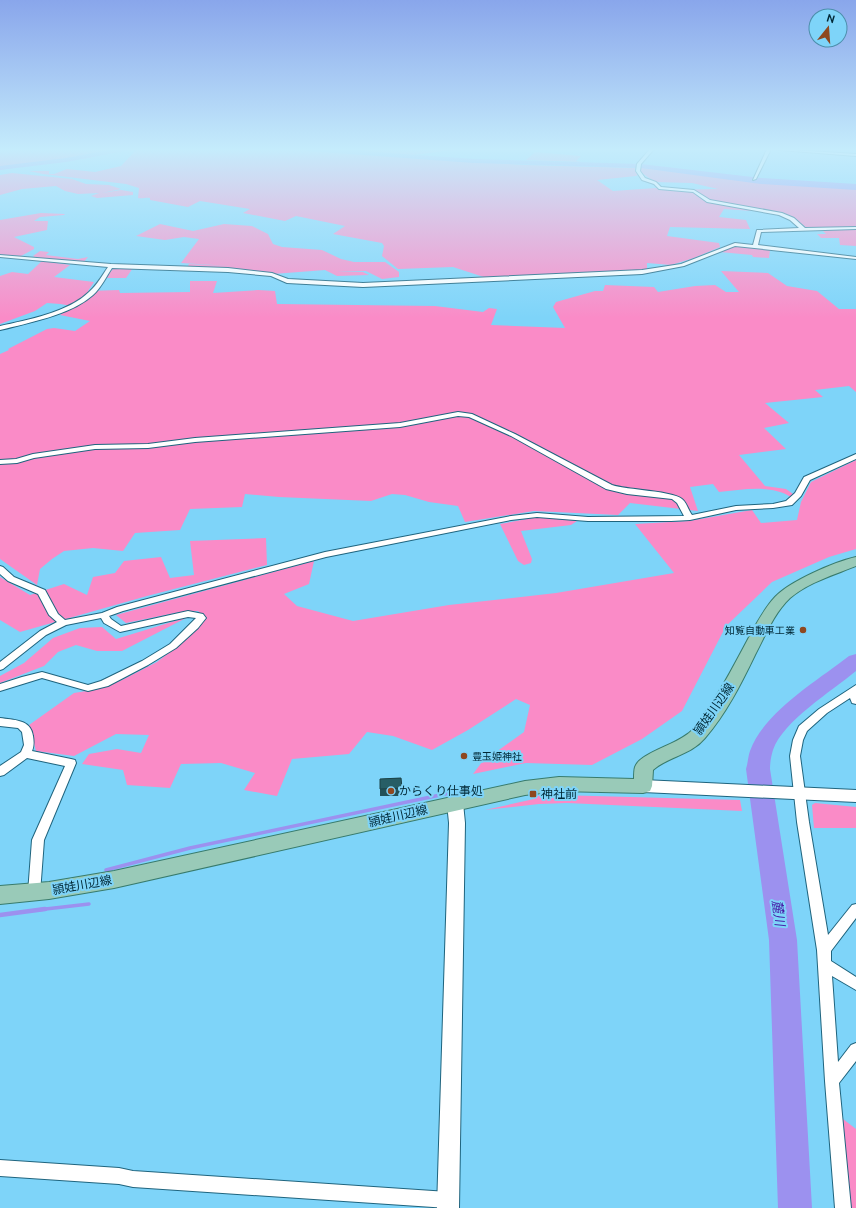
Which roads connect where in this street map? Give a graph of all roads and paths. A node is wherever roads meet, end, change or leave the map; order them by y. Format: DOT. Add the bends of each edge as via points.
graph roads {
  1 [pos="732,205"];
  2 [pos="856,228"];
  3 [pos="804,230"];
  4 [pos="755,247"];
  5 [pos="0,256"];
  6 [pos="856,258"];
  7 [pos="111,266"];
  8 [pos="0,328"];
  9 [pos="856,456"];
  10 [pos="0,462"];
  11 [pos="690,518"];
  12 [pos="856,561"];
  13 [pos="0,569"];
  14 [pos="104,615"];
  15 [pos="63,623"];
  16 [pos="0,667"];
  17 [pos="0,688"];
  18 [pos="855,693"];
  19 [pos="0,722"];
  20 [pos="25,754"];
  21 [pos="0,772"];
  22 [pos="643,786"];
  23 [pos="795,792"];
  24 [pos="856,796"];
  25 [pos="455,803"];
  26 [pos="34,893"];
  27 [pos="0,895"];
  28 [pos="856,909"];
  29 [pos="825,957"];
  30 [pos="856,984"];
  31 [pos="856,1050"];
  32 [pos="832,1081"];
  33 [pos="0,1168"];
  34 [pos="448,1204"];
  35 [pos="843,1208"];
  1 -- 3 [label="street" via="780,214 792,219"];
  2 -- 3 [label="street"];
  3 -- 4 [label="street" via="759,231"];
  4 -- 6 [label="street"];
  4 -- 7 [label="street" via="735,244 682,264 642,272 363,285 287,281 272,275 228,270"];
  5 -- 7 [label="street"];
  7 -- 8 [label="street" via="91,294 77,303 29,321"];
  9 -- 11 [label="street" via="807,479 789,503 736,508"];
  10 -- 11 [label="street" via="95,446 148,446 195,440 400,425 458,414 470,415 513,435 609,487 679,500 684,513"];
  11 -- 14 [label="street" via="588,519 536,515 511,518 325,555 236,577"];
  12 -- 22 [label="main road, 頴娃川辺線" via="802,584 786,594 773,607 723,700 702,730 675,750 648,763 644,767"];
  13 -- 15 [label="street" via="11,579 42,592 54,614"];
  14 -- 15 [label="street"];
  14 -- 17 [label="street" via="107,621 120,629 188,614 197,614 201,618 173,646 104,684 88,688 42,676 24,679"];
  15 -- 16 [label="street" via="43,633"];
  18 -- 23 [label="street" via="823,711 804,729 798,740 795,756"];
  19 -- 20 [label="street" via="21,725 26,731 29,745"];
  20 -- 21 [label="street"];
  20 -- 26 [label="street" via="71,763 38,840"];
  22 -- 23 [label="street"];
  22 -- 25 [label="main road, 頴娃川辺線" via="543,785"];
  23 -- 24 [label="street"];
  23 -- 29 [label="street"];
  25 -- 26 [label="main road, 頴娃川辺線" via="130,876"];
  25 -- 34 [label="street" via="457,823"];
  26 -- 27 [label="main road, 頴娃川辺線"];
  28 -- 29 [label="street"];
  29 -- 30 [label="street"];
  29 -- 32 [label="street"];
  31 -- 32 [label="street"];
  32 -- 35 [label="street"];
  33 -- 34 [label="street"];
}
